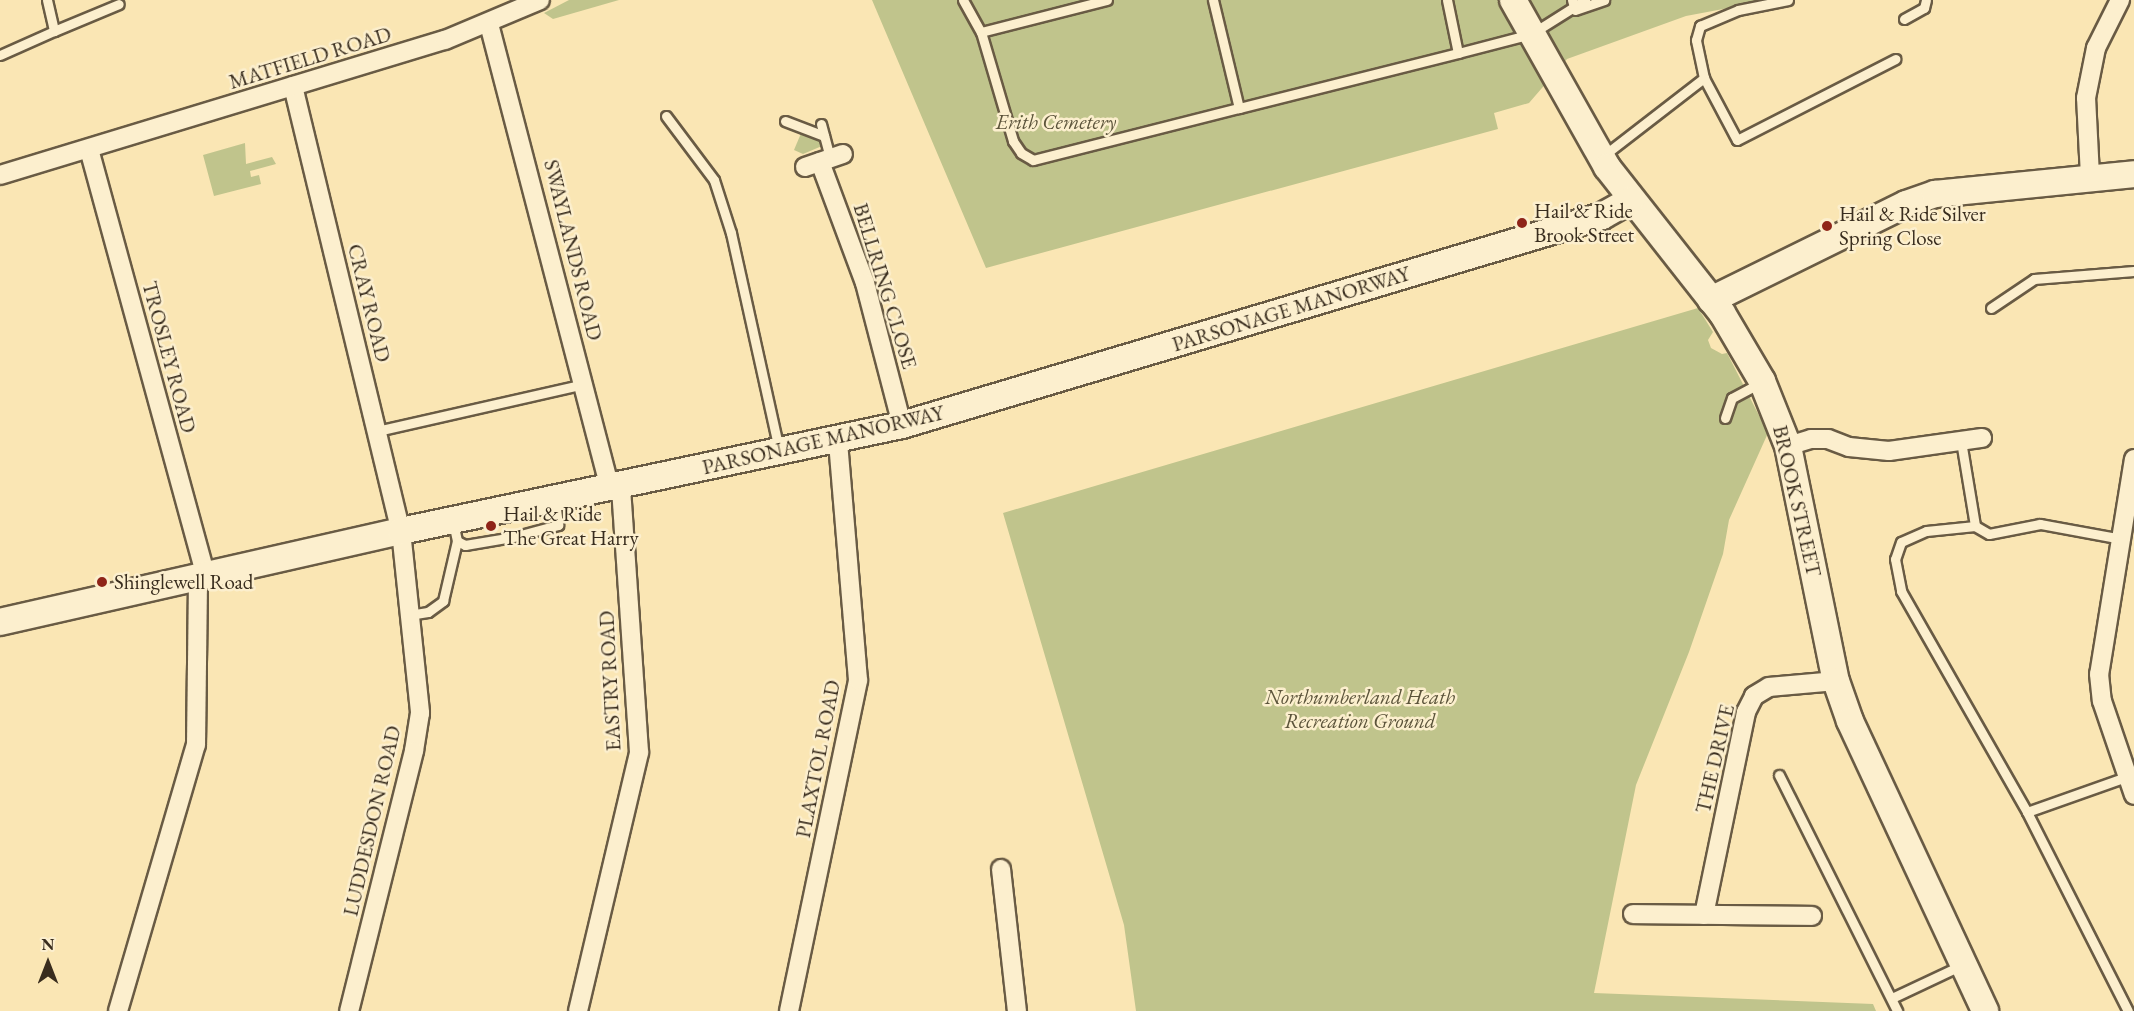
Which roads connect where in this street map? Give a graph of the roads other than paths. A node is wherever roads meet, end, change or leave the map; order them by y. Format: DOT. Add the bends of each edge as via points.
graph roads {
  1 [pos="47,0"];
  2 [pos="540,0"];
  3 [pos="963,0"];
  4 [pos="1107,0"];
  5 [pos="1213,0"];
  6 [pos="1447,0"];
  7 [pos="1513,0"];
  8 [pos="1585,0"];
  9 [pos="1604,0"];
  10 [pos="1788,0"];
  11 [pos="1926,0"];
  12 [pos="2120,0"];
  13 [pos="119,4"];
  14 [pos="1573,5"];
  15 [pos="1904,19"];
  16 [pos="489,24"];
  17 [pos="54,31"];
  18 [pos="981,32"];
  19 [pos="1531,34"];
  20 [pos="1458,53"];
  21 [pos="0,55"];
  22 [pos="1895,59"];
  23 [pos="1704,78"];
  24 [pos="293,86"];
  25 [pos="1239,108"];
  26 [pos="666,116"];
  27 [pos="785,121"];
  28 [pos="821,124"];
  29 [pos="824,136"];
  30 [pos="89,149"];
  31 [pos="1601,158"];
  32 [pos="825,160"];
  33 [pos="2134,174"];
  34 [pos="0,175"];
  35 [pos="2090,176"];
  36 [pos="1631,200"];
  37 [pos="2134,271"];
  38 [pos="1711,300"];
  39 [pos="1990,308"];
  40 [pos="1762,381"];
  41 [pos="584,384"];
  42 [pos="1725,418"];
  43 [pos="902,425"];
  44 [pos="377,431"];
  45 [pos="1982,438"];
  46 [pos="838,441"];
  47 [pos="1961,441"];
  48 [pos="1788,446"];
  49 [pos="779,450"];
  50 [pos="2134,459"];
  51 [pos="615,487"];
  52 [pos="1975,526"];
  53 [pos="455,530"];
  54 [pos="401,531"];
  55 [pos="2128,539"];
  56 [pos="202,578"];
  57 [pos="408,615"];
  58 [pos="0,622"];
  59 [pos="1836,681"];
  60 [pos="1779,775"];
  61 [pos="2126,777"];
  62 [pos="2134,795"];
  63 [pos="2027,812"];
  64 [pos="1001,869"];
  65 [pos="1633,914"];
  66 [pos="1704,915"];
  67 [pos="1812,916"];
  68 [pos="1962,965"];
  69 [pos="1892,998"];
  70 [pos="118,1011"];
  71 [pos="349,1011"];
  72 [pos="578,1011"];
  73 [pos="789,1011"];
  74 [pos="1017,1011"];
  75 [pos="1897,1011"];
  76 [pos="1985,1011"];
  77 [pos="2128,1011"];
  1 -- 17 [label="lane"];
  2 -- 16 [label="street, MATFIELD ROAD"];
  3 -- 18 [label="lane"];
  4 -- 18 [label="lane"];
  5 -- 25 [label="lane"];
  6 -- 20 [label="lane"];
  7 -- 19 [label="street, BROOK STREET"];
  8 -- 14 [label="lane"];
  9 -- 14 [label="lane"];
  10 -- 23 [label="lane" via="1738,10 1700,26 1696,40"];
  11 -- 15 [label="lane" via="1924,8"];
  12 -- 35 [label="street" via="2096,48 2086,98"];
  13 -- 17 [label="lane"];
  14 -- 19 [label="lane"];
  16 -- 24 [label="street, MATFIELD ROAD"];
  16 -- 41 [label="street, SWAYLANDS ROAD"];
  17 -- 21 [label="lane"];
  18 -- 25 [label="lane" via="1013,141 1021,153 1033,160"];
  19 -- 20 [label="lane"];
  19 -- 31 [label="street, BROOK STREET"];
  20 -- 25 [label="lane"];
  22 -- 23 [label="lane" via="1737,140"];
  23 -- 31 [label="lane"];
  24 -- 30 [label="street, MATFIELD ROAD"];
  24 -- 44 [label="street, CRAY ROAD"];
  26 -- 49 [label="lane" via="714,180 731,233"];
  27 -- 29 [label="lane"];
  28 -- 29 [label="lane"];
  29 -- 32 [label="lane"];
  30 -- 34 [label="street, MATFIELD ROAD"];
  30 -- 56 [label="street, TROSLEY ROAD"];
  31 -- 36 [label="street, BROOK STREET"];
  32 -- 43 [label="street, BELLRING CLOSE" via="865,283"];
  33 -- 35 [label="street"];
  35 -- 38 [label="street" via="1935,194"];
  36 -- 38 [label="street, BROOK STREET"];
  36 -- 43 [label="street, PARSONAGE MANORWAY" via="1602,216"];
  37 -- 39 [label="lane" via="2034,279"];
  38 -- 40 [label="street, BROOK STREET"];
  40 -- 42 [label="lane" via="1732,398"];
  40 -- 48 [label="street, BROOK STREET"];
  41 -- 44 [label="lane"];
  41 -- 51 [label="street, SWAYLANDS ROAD"];
  43 -- 46 [label="street, PARSONAGE MANORWAY"];
  44 -- 54 [label="street, CRAY ROAD"];
  45 -- 47 [label="street"];
  46 -- 49 [label="street, PARSONAGE MANORWAY"];
  46 -- 73 [label="street, PLAXTOL ROAD" via="858,680"];
  47 -- 48 [label="street" via="1889,451 1856,448 1828,439"];
  47 -- 52 [label="lane"];
  48 -- 59 [label="street, BROOK STREET"];
  49 -- 51 [label="street, PARSONAGE MANORWAY"];
  50 -- 55 [label="street"];
  51 -- 53 [label="street, PARSONAGE MANORWAY" via="555,498"];
  51 -- 72 [label="street, EASTRY ROAD" via="639,752"];
  52 -- 55 [label="lane" via="1989,534 2040,524"];
  52 -- 63 [label="lane" via="1926,531 1906,539 1896,548 1896,574 1907,606"];
  53 -- 54 [label="street, PARSONAGE MANORWAY"];
  53 -- 57 [label="lane" via="443,601 428,612"];
  54 -- 56 [label="street, PARSONAGE MANORWAY"];
  54 -- 57 [label="street, LUDDESDON ROAD"];
  55 -- 61 [label="street" via="2099,674 2102,701"];
  56 -- 58 [label="street, PARSONAGE MANORWAY"];
  56 -- 70 [label="street" via="196,746"];
  57 -- 71 [label="street, LUDDESDON ROAD" via="420,713"];
  59 -- 66 [label="street, THE DRIVE" via="1769,687 1754,696 1746,712"];
  59 -- 68 [label="street, BROOK STREET" via="1850,721"];
  60 -- 69 [label="lane"];
  61 -- 62 [label="street"];
  61 -- 63 [label="lane"];
  63 -- 77 [label="lane"];
  64 -- 74 [label="street"];
  65 -- 66 [label="street"];
  66 -- 67 [label="street"];
  68 -- 69 [label="lane"];
  68 -- 76 [label="street, BROOK STREET"];
  69 -- 75 [label="lane"];
}
